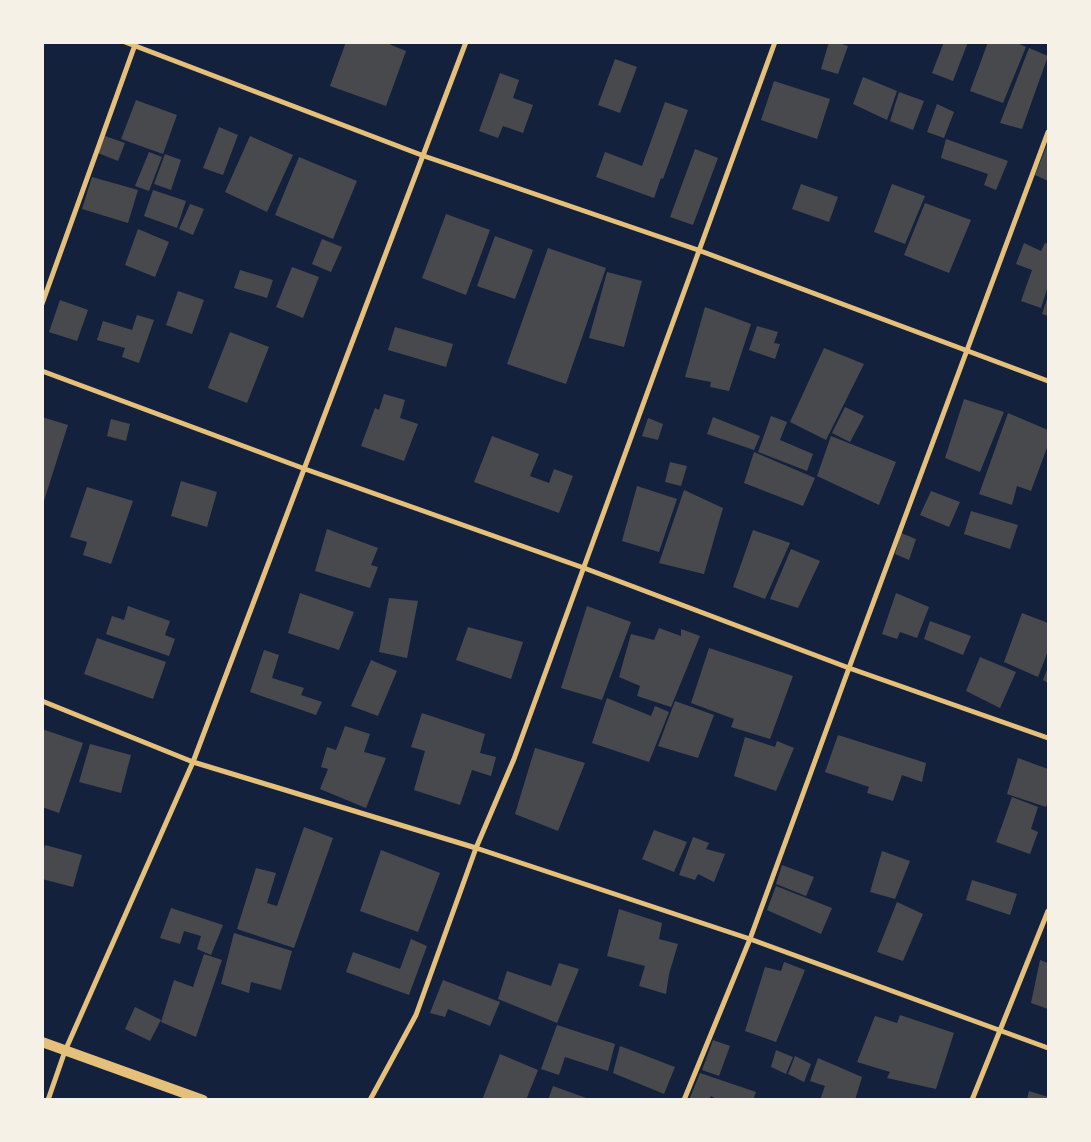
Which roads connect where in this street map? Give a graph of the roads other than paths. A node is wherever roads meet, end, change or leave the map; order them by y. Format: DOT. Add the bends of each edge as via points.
graph roads {
  1 [pos="124,42"];
  2 [pos="466,42"];
  3 [pos="775,42"];
  4 [pos="135,44"];
  5 [pos="1048,132"];
  6 [pos="424,156"];
  7 [pos="698,250"];
  8 [pos="42,304"];
  9 [pos="968,350"];
  10 [pos="42,370"];
  11 [pos="1048,381"];
  12 [pos="305,469"];
  13 [pos="584,568"];
  14 [pos="849,668"];
  15 [pos="42,701"];
  16 [pos="1048,738"];
  17 [pos="193,762"];
  18 [pos="476,848"];
  19 [pos="1048,911"];
  20 [pos="750,939"];
  21 [pos="1001,1030"];
  22 [pos="42,1042"];
  23 [pos="1048,1048"];
  24 [pos="65,1051"];
  25 [pos="48,1100"];
  26 [pos="203,1100"];
  27 [pos="370,1100"];
  28 [pos="684,1100"];
  29 [pos="972,1100"];
  1 -- 4 [label="street"];
  2 -- 6 [label="street"];
  3 -- 7 [label="street"];
  4 -- 6 [label="street"];
  4 -- 8 [label="street"];
  5 -- 9 [label="street"];
  6 -- 7 [label="street"];
  6 -- 12 [label="street"];
  7 -- 9 [label="street"];
  7 -- 13 [label="street"];
  9 -- 11 [label="street"];
  9 -- 14 [label="street"];
  10 -- 12 [label="street"];
  12 -- 13 [label="street"];
  12 -- 17 [label="street"];
  13 -- 14 [label="street"];
  13 -- 18 [label="street" via="514,759"];
  14 -- 16 [label="street"];
  14 -- 20 [label="street"];
  15 -- 17 [label="street"];
  17 -- 18 [label="street"];
  17 -- 24 [label="street"];
  18 -- 20 [label="street"];
  18 -- 27 [label="street" via="416,1015"];
  19 -- 21 [label="street"];
  20 -- 21 [label="street"];
  20 -- 28 [label="street"];
  21 -- 23 [label="street"];
  21 -- 29 [label="street"];
  22 -- 24 [label="main road"];
  24 -- 25 [label="street"];
  24 -- 26 [label="main road"];
}
